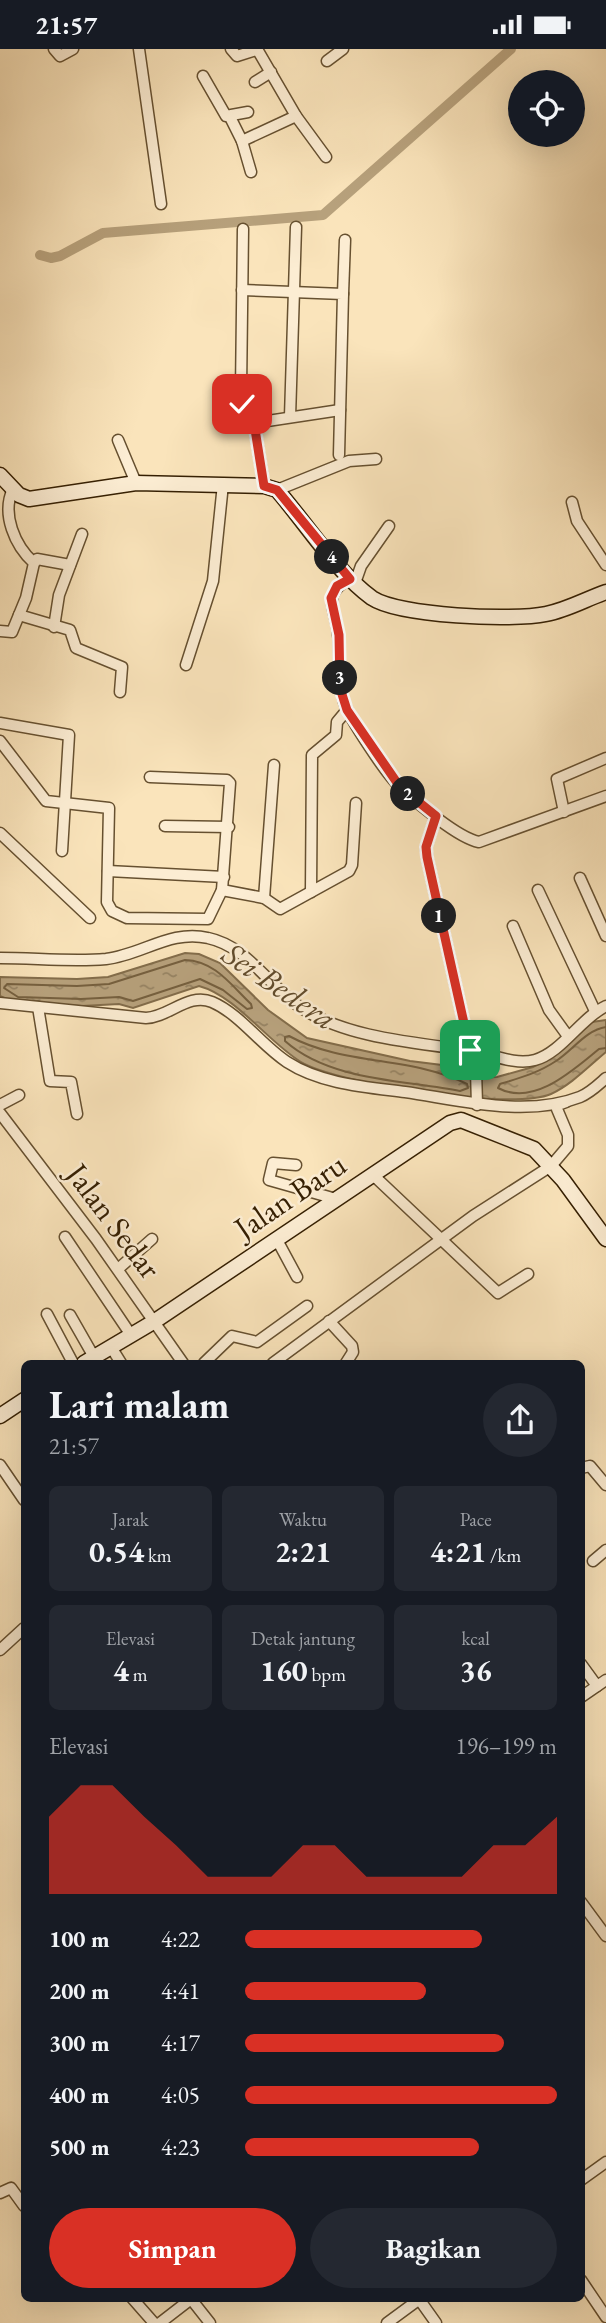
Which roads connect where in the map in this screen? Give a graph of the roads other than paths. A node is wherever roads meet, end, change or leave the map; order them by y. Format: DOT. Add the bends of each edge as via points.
graph roads {
  1 [pos="54,49"];
  2 [pos="73,49"];
  3 [pos="139,49"];
  4 [pos="230,49"];
  5 [pos="256,49"];
  6 [pos="343,49"];
  7 [pos="327,61"];
  8 [pos="271,72"];
  9 [pos="203,76"];
  10 [pos="255,82"];
  11 [pos="248,112"];
  12 [pos="296,116"];
  13 [pos="230,117"];
  14 [pos="242,141"];
  15 [pos="326,157"];
  16 [pos="251,172"];
  17 [pos="161,204"];
  18 [pos="296,227"];
  19 [pos="243,229"];
  20 [pos="345,240"];
  21 [pos="242,290"];
  22 [pos="294,292"];
  23 [pos="343,294"];
  24 [pos="340,410"];
  25 [pos="290,418"];
  26 [pos="254,423"];
  27 [pos="118,440"];
  28 [pos="339,455"];
  29 [pos="376,459"];
  30 [pos="0,475"];
  31 [pos="136,483"];
  32 [pos="223,484"];
  33 [pos="271,488"];
  34 [pos="13,489"];
  35 [pos="572,502"];
  36 [pos="389,526"];
  37 [pos="82,534"];
  38 [pos="34,563"];
  39 [pos="70,565"];
  40 [pos="606,565"];
  41 [pos="353,581"];
  42 [pos="606,592"];
  43 [pos="19,615"];
  44 [pos="54,627"];
  45 [pos="0,630"];
  46 [pos="186,666"];
  47 [pos="120,692"];
  48 [pos="347,710"];
  49 [pos="0,723"];
  50 [pos="0,741"];
  51 [pos="606,758"];
  52 [pos="274,765"];
  53 [pos="150,777"];
  54 [pos="606,796"];
  55 [pos="65,803"];
  56 [pos="356,803"];
  57 [pos="564,813"];
  58 [pos="436,816"];
  59 [pos="166,826"];
  60 [pos="229,827"];
  61 [pos="0,833"];
  62 [pos="62,851"];
  63 [pos="108,871"];
  64 [pos="224,877"];
  65 [pos="580,878"];
  66 [pos="538,890"];
  67 [pos="222,891"];
  68 [pos="311,892"];
  69 [pos="264,898"];
  70 [pos="90,918"];
  71 [pos="513,926"];
  72 [pos="606,936"];
  73 [pos="0,958"];
  74 [pos="0,1003"];
  75 [pos="606,1006"];
  76 [pos="38,1007"];
  77 [pos="595,1011"];
  78 [pos="567,1035"];
  79 [pos="470,1050"];
  80 [pos="482,1054"];
  81 [pos="606,1078"];
  82 [pos="19,1095"];
  83 [pos="575,1098"];
  84 [pos="476,1102"];
  85 [pos="0,1105"];
  86 [pos="0,1113"];
  87 [pos="77,1114"];
  88 [pos="296,1165"];
  89 [pos="551,1166"];
  90 [pos="372,1174"];
  91 [pos="336,1199"];
  92 [pos="65,1237"];
  93 [pos="276,1238"];
  94 [pos="152,1239"];
  95 [pos="606,1239"];
  96 [pos="440,1240"];
  97 [pos="118,1269"];
  98 [pos="528,1274"];
  99 [pos="297,1277"];
  100 [pos="307,1306"];
  101 [pos="47,1314"];
  102 [pos="70,1315"];
  103 [pos="155,1321"];
  104 [pos="329,1321"];
  105 [pos="131,1335"];
  106 [pos="111,1347"];
  107 [pos="71,1360"];
  108 [pos="89,1360"];
  109 [pos="119,1360"];
  110 [pos="181,1360"];
  111 [pos="207,1360"];
  112 [pos="277,1360"];
  113 [pos="348,1360"];
  114 [pos="21,1403"];
  115 [pos="0,1416"];
  116 [pos="0,1465"];
  117 [pos="585,1467"];
  118 [pos="606,1485"];
  119 [pos="21,1496"];
  120 [pos="606,1550"];
  121 [pos="593,1561"];
  122 [pos="21,1629"];
  123 [pos="3,1643"];
  124 [pos="585,1668"];
  125 [pos="602,1683"];
  126 [pos="585,1694"];
  127 [pos="585,1907"];
  128 [pos="606,1915"];
  129 [pos="596,1921"];
  130 [pos="606,1935"];
  131 [pos="606,2162"];
  132 [pos="585,2177"];
  133 [pos="0,2193"];
  134 [pos="21,2202"];
  135 [pos="585,2286"];
  136 [pos="136,2302"];
  137 [pos="187,2302"];
  138 [pos="193,2302"];
  139 [pos="415,2302"];
  140 [pos="423,2302"];
  141 [pos="606,2318"];
  142 [pos="154,2323"];
  143 [pos="160,2323"];
  144 [pos="210,2323"];
  145 [pos="387,2323"];
  146 [pos="436,2323"];
  1 -- 2 [label="street" via="60,56"];
  3 -- 17 [label="street"];
  4 -- 5 [label="street" via="237,56"];
  5 -- 8 [label="street"];
  6 -- 7 [label="street"];
  8 -- 10 [label="street"];
  8 -- 12 [label="street"];
  9 -- 13 [label="street"];
  11 -- 13 [label="street"];
  12 -- 14 [label="street"];
  12 -- 15 [label="street"];
  13 -- 14 [label="street"];
  14 -- 16 [label="street"];
  18 -- 22 [label="street"];
  19 -- 21 [label="street"];
  20 -- 23 [label="street"];
  21 -- 22 [label="street"];
  21 -- 26 [label="street" via="242,404"];
  22 -- 23 [label="street"];
  22 -- 25 [label="street"];
  23 -- 24 [label="street"];
  24 -- 25 [label="street"];
  24 -- 28 [label="street"];
  25 -- 26 [label="street"];
  26 -- 33 [label="street"];
  27 -- 31 [label="street"];
  29 -- 33 [label="street" via="349,461"];
  30 -- 34 [label="street"];
  31 -- 32 [label="street"];
  31 -- 34 [label="street" via="29,499"];
  32 -- 33 [label="street"];
  32 -- 46 [label="street" via="213,581"];
  33 -- 41 [label="street"];
  34 -- 38 [label="street" via="7,501 10,525 21,549"];
  35 -- 40 [label="street" via="577,521"];
  36 -- 41 [label="street"];
  37 -- 39 [label="street"];
  38 -- 39 [label="street" via="50,559"];
  38 -- 43 [label="street"];
  39 -- 44 [label="street"];
  41 -- 42 [label="street" via="382,603 448,614 512,617 545,614"];
  41 -- 48 [label="street" via="337,586 331,598 339,635 340,688"];
  43 -- 44 [label="street"];
  43 -- 45 [label="street" via="11,633"];
  44 -- 47 [label="street" via="70,630 76,648 122,667"];
  48 -- 58 [label="street" via="400,787"];
  48 -- 68 [label="street" via="337,722 336,735 312,755"];
  49 -- 55 [label="street" via="69,735"];
  50 -- 55 [label="street" via="46,801"];
  51 -- 57 [label="street" via="557,779"];
  52 -- 69 [label="street"];
  53 -- 60 [label="street" via="227,780 232,787"];
  54 -- 57 [label="street"];
  55 -- 62 [label="street"];
  55 -- 63 [label="street" via="109,808"];
  56 -- 68 [label="street" via="351,869"];
  57 -- 58 [label="street" via="479,842"];
  58 -- 79 [label="street" via="427,857"];
  59 -- 60 [label="street"];
  60 -- 64 [label="street"];
  61 -- 70 [label="street"];
  63 -- 64 [label="street"];
  63 -- 67 [label="street" via="107,902 112,911 127,918 208,919"];
  64 -- 67 [label="street"];
  65 -- 72 [label="street"];
  66 -- 77 [label="street"];
  67 -- 69 [label="street"];
  68 -- 69 [label="street" via="280,909"];
  71 -- 78 [label="street" via="549,1010"];
  73 -- 79 [label="street" via="108,959 173,937 211,938 241,953 311,1015 419,1046"];
  74 -- 76 [label="street"];
  75 -- 77 [label="street"];
  76 -- 84 [label="street" via="146,1018 189,1001 211,1001 288,1063 312,1073 350,1085"];
  76 -- 87 [label="street" via="50,1081 71,1082"];
  77 -- 78 [label="street"];
  78 -- 80 [label="street" via="555,1049 535,1059"];
  79 -- 80 [label="street"];
  80 -- 84 [label="street" via="476,1070"];
  81 -- 83 [label="street"];
  82 -- 85 [label="street"];
  83 -- 84 [label="street" via="534,1105"];
  83 -- 89 [label="street" via="558,1105 569,1141"];
  86 -- 97 [label="street, Jalan Sedar"];
  88 -- 91 [label="street" via="273,1163 270,1180"];
  89 -- 90 [label="street, Jalan Baru" via="534,1149 461,1120"];
  89 -- 95 [label="street"];
  89 -- 96 [label="street"];
  90 -- 91 [label="street, Jalan Baru"];
  90 -- 96 [label="street"];
  91 -- 93 [label="street, Jalan Baru"];
  92 -- 105 [label="street"];
  93 -- 99 [label="street"];
  93 -- 103 [label="street, Jalan Baru"];
  94 -- 97 [label="street"];
  96 -- 98 [label="street" via="498,1293"];
  96 -- 104 [label="street"];
  97 -- 103 [label="street, Jalan Sedar"];
  100 -- 111 [label="street" via="257,1342 232,1336"];
  101 -- 107 [label="street"];
  102 -- 108 [label="street"];
  103 -- 105 [label="street, Jalan Baru"];
  103 -- 110 [label="street, Jalan Sedar"];
  104 -- 112 [label="street"];
  104 -- 113 [label="street" via="352,1346"];
  105 -- 106 [label="street, Jalan Baru"];
  106 -- 108 [label="street, Jalan Baru"];
  106 -- 109 [label="street"];
  114 -- 115 [label="street"];
  116 -- 119 [label="street"];
  117 -- 118 [label="street" via="590,1466"];
  120 -- 121 [label="street"];
  122 -- 123 [label="street"];
  124 -- 125 [label="street"];
  125 -- 126 [label="street"];
  127 -- 129 [label="street"];
  128 -- 129 [label="street"];
  129 -- 130 [label="street"];
  131 -- 132 [label="street"];
  133 -- 134 [label="street" via="11,2188"];
  135 -- 141 [label="street"];
  136 -- 142 [label="street"];
  137 -- 143 [label="street"];
  138 -- 144 [label="street"];
  139 -- 145 [label="street"];
  140 -- 146 [label="street"];
}
